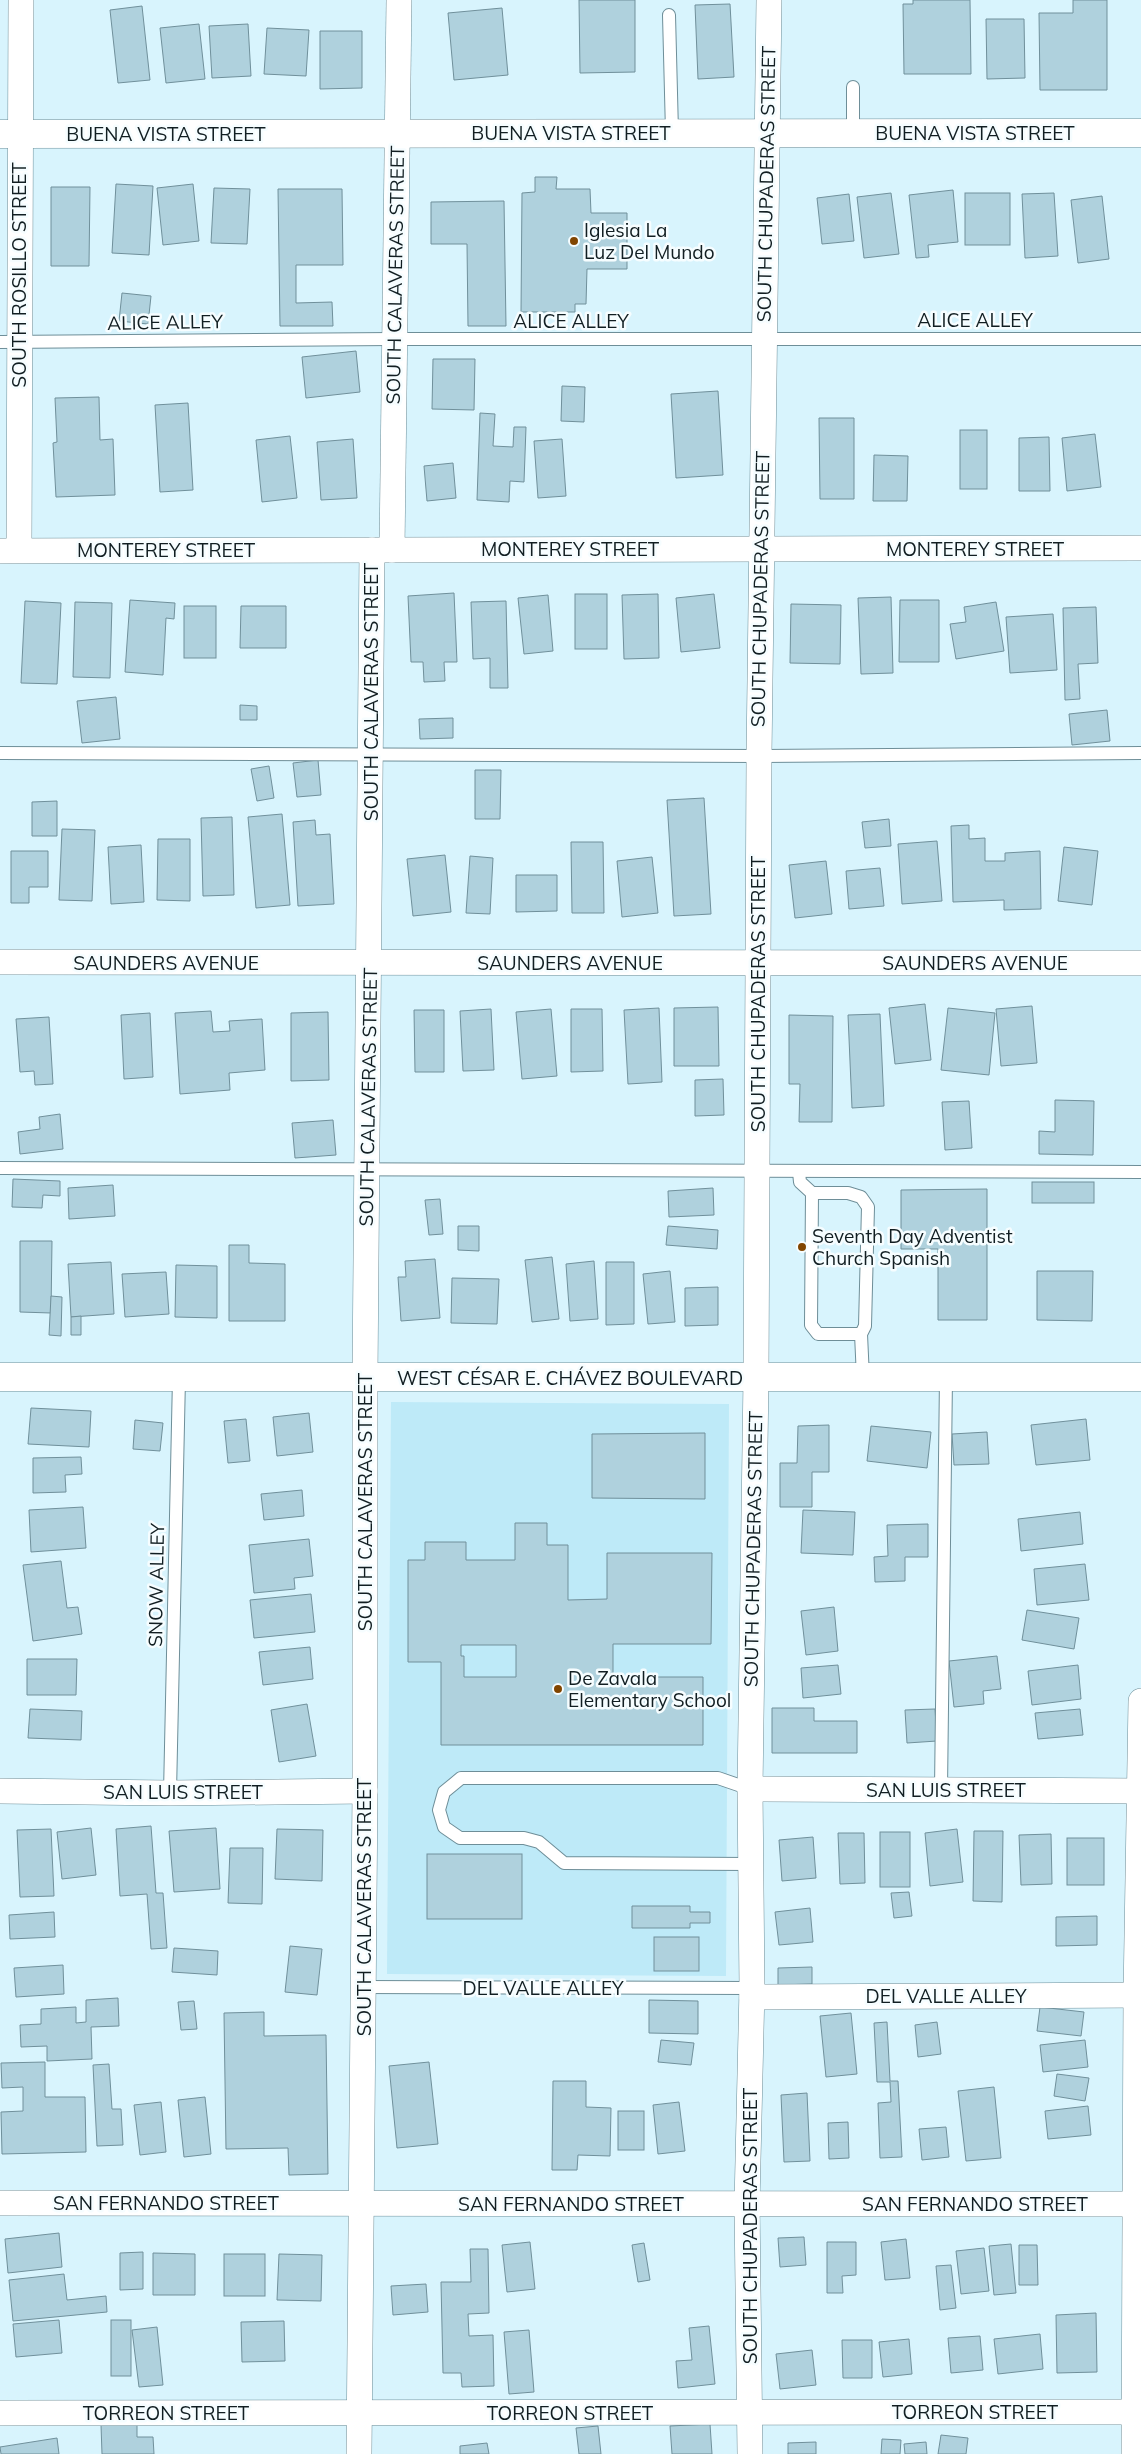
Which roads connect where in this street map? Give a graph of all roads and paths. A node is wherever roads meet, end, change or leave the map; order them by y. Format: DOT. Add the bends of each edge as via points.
graph roads {
  1 [pos="21,0"];
  2 [pos="399,0"];
  3 [pos="769,0"];
  4 [pos="669,15"];
  5 [pos="853,88"];
  6 [pos="672,132"];
  7 [pos="767,133"];
  8 [pos="853,133"];
  9 [pos="1141,133"];
  10 [pos="10,134"];
  11 [pos="397,134"];
  12 [pos="393,338"];
  13 [pos="1141,339"];
  14 [pos="764,340"];
  15 [pos="9,342"];
  16 [pos="1141,548"];
  17 [pos="760,549"];
  18 [pos="9,550"];
  19 [pos="382,550"];
  20 [pos="0,752"];
  21 [pos="1141,753"];
  22 [pos="370,754"];
  23 [pos="758,756"];
  24 [pos="0,962"];
  25 [pos="758,963"];
  26 [pos="1141,963"];
  27 [pos="369,964"];
  28 [pos="0,1168"];
  29 [pos="367,1170"];
  30 [pos="757,1172"];
  31 [pos="1141,1172"];
  32 [pos="800,1177"];
  33 [pos="812,1193"];
  34 [pos="862,1340"];
  35 [pos="0,1377"];
  36 [pos="946,1377"];
  37 [pos="1141,1377"];
  38 [pos="179,1378"];
  39 [pos="365,1378"];
  40 [pos="756,1378"];
  41 [pos="863,1378"];
  42 [pos="1141,1701"];
  43 [pos="750,1789"];
  44 [pos="941,1790"];
  45 [pos="0,1791"];
  46 [pos="365,1791"];
  47 [pos="1141,1791"];
  48 [pos="170,1793"];
  49 [pos="751,1864"];
  50 [pos="363,1987"];
  51 [pos="752,1993"];
  52 [pos="1139,1995"];
  53 [pos="0,2203"];
  54 [pos="361,2204"];
  55 [pos="748,2204"];
  56 [pos="1138,2204"];
  57 [pos="1138,2412"];
  58 [pos="0,2413"];
  59 [pos="359,2413"];
  60 [pos="751,2413"];
  61 [pos="358,2454"];
  62 [pos="750,2454"];
  63 [pos="1134,2454"];
  1 -- 10 [label="street, SOUTH ROSILLO STREET"];
  2 -- 11 [label="street, SOUTH CALAVERAS STREET"];
  3 -- 7 [label="street, SOUTH CHUPADERAS STREET"];
  4 -- 6 [label="lane"];
  5 -- 8 [label="lane"];
  6 -- 7 [label="street, BUENA VISTA STREET"];
  6 -- 11 [label="street, BUENA VISTA STREET"];
  7 -- 8 [label="street, BUENA VISTA STREET"];
  7 -- 14 [label="street, SOUTH CHUPADERAS STREET"];
  8 -- 9 [label="street, BUENA VISTA STREET"];
  10 -- 11 [label="street, BUENA VISTA STREET"];
  10 -- 15 [label="street, SOUTH ROSILLO STREET"];
  11 -- 12 [label="street, SOUTH CALAVERAS STREET"];
  12 -- 14 [label="lane, ALICE ALLEY"];
  12 -- 15 [label="lane, ALICE ALLEY"];
  12 -- 19 [label="street, SOUTH CALAVERAS STREET"];
  13 -- 14 [label="lane, ALICE ALLEY"];
  14 -- 17 [label="street, SOUTH CHUPADERAS STREET"];
  15 -- 18 [label="street, SOUTH ROSILLO STREET"];
  16 -- 17 [label="street, MONTEREY STREET"];
  17 -- 19 [label="street, MONTEREY STREET"];
  17 -- 23 [label="street, SOUTH CHUPADERAS STREET"];
  18 -- 19 [label="street, MONTEREY STREET"];
  19 -- 22 [label="street, SOUTH CALAVERAS STREET"];
  20 -- 22 [label="lane"];
  21 -- 23 [label="lane"];
  22 -- 23 [label="lane"];
  22 -- 27 [label="street, SOUTH CALAVERAS STREET"];
  23 -- 25 [label="street, SOUTH CHUPADERAS STREET"];
  24 -- 27 [label="street, SAUNDERS AVENUE"];
  25 -- 26 [label="street, SAUNDERS AVENUE"];
  25 -- 27 [label="street, SAUNDERS AVENUE"];
  25 -- 30 [label="street, SOUTH CHUPADERAS STREET"];
  27 -- 29 [label="street, SOUTH CALAVERAS STREET"];
  28 -- 29 [label="lane"];
  29 -- 30 [label="lane"];
  29 -- 39 [label="street, SOUTH CALAVERAS STREET"];
  30 -- 32 [label="lane"];
  30 -- 40 [label="street, SOUTH CHUPADERAS STREET"];
  31 -- 32 [label="lane"];
  32 -- 33 [label="lane"];
  33 -- 34 [label="lane" via="811,1325 818,1334"];
  33 -- 34 [label="lane" via="848,1193 861,1197 868,1207"];
  34 -- 41 [label="lane"];
  35 -- 38 [label="street, WEST CÉSAR E. CHÁVEZ BOULEVARD"];
  36 -- 37 [label="street, WEST CÉSAR E. CHÁVEZ BOULEVARD"];
  36 -- 41 [label="street, WEST CÉSAR E. CHÁVEZ BOULEVARD"];
  36 -- 44 [label="lane"];
  38 -- 39 [label="street, WEST CÉSAR E. CHÁVEZ BOULEVARD"];
  38 -- 48 [label="lane, SNOW ALLEY"];
  39 -- 40 [label="street, WEST CÉSAR E. CHÁVEZ BOULEVARD"];
  39 -- 46 [label="street, SOUTH CALAVERAS STREET"];
  40 -- 41 [label="street, WEST CÉSAR E. CHÁVEZ BOULEVARD"];
  40 -- 43 [label="street, SOUTH CHUPADERAS STREET"];
  42 -- 47 [label="street"];
  43 -- 44 [label="street, SAN LUIS STREET"];
  43 -- 49 [label="street, SOUTH CHUPADERAS STREET"];
  43 -- 49 [label="lane" via="718,1778 461,1778 444,1792 439,1810 444,1827 460,1838 524,1838 538,1842 564,1863"];
  44 -- 47 [label="street, SAN LUIS STREET"];
  45 -- 48 [label="street, SAN LUIS STREET"];
  46 -- 48 [label="street, SAN LUIS STREET"];
  46 -- 50 [label="street, SOUTH CALAVERAS STREET"];
  47 -- 52 [label="street"];
  49 -- 51 [label="street, SOUTH CHUPADERAS STREET"];
  50 -- 51 [label="lane, DEL VALLE ALLEY"];
  50 -- 54 [label="street, SOUTH CALAVERAS STREET"];
  51 -- 52 [label="street, DEL VALLE ALLEY"];
  51 -- 55 [label="street, SOUTH CHUPADERAS STREET"];
  52 -- 56 [label="street"];
  53 -- 54 [label="street, SAN FERNANDO STREET"];
  54 -- 55 [label="street, SAN FERNANDO STREET"];
  54 -- 59 [label="street, SOUTH CALAVERAS STREET"];
  55 -- 56 [label="street, SAN FERNANDO STREET"];
  55 -- 60 [label="street, SOUTH CHUPADERAS STREET"];
  56 -- 57 [label="street"];
  57 -- 60 [label="street, TORREON STREET"];
  57 -- 63 [label="street"];
  58 -- 59 [label="street, TORREON STREET"];
  59 -- 60 [label="street, TORREON STREET"];
  59 -- 61 [label="street, SOUTH CALAVERAS STREET"];
  60 -- 62 [label="street, SOUTH CHUPADERAS STREET"];
}
